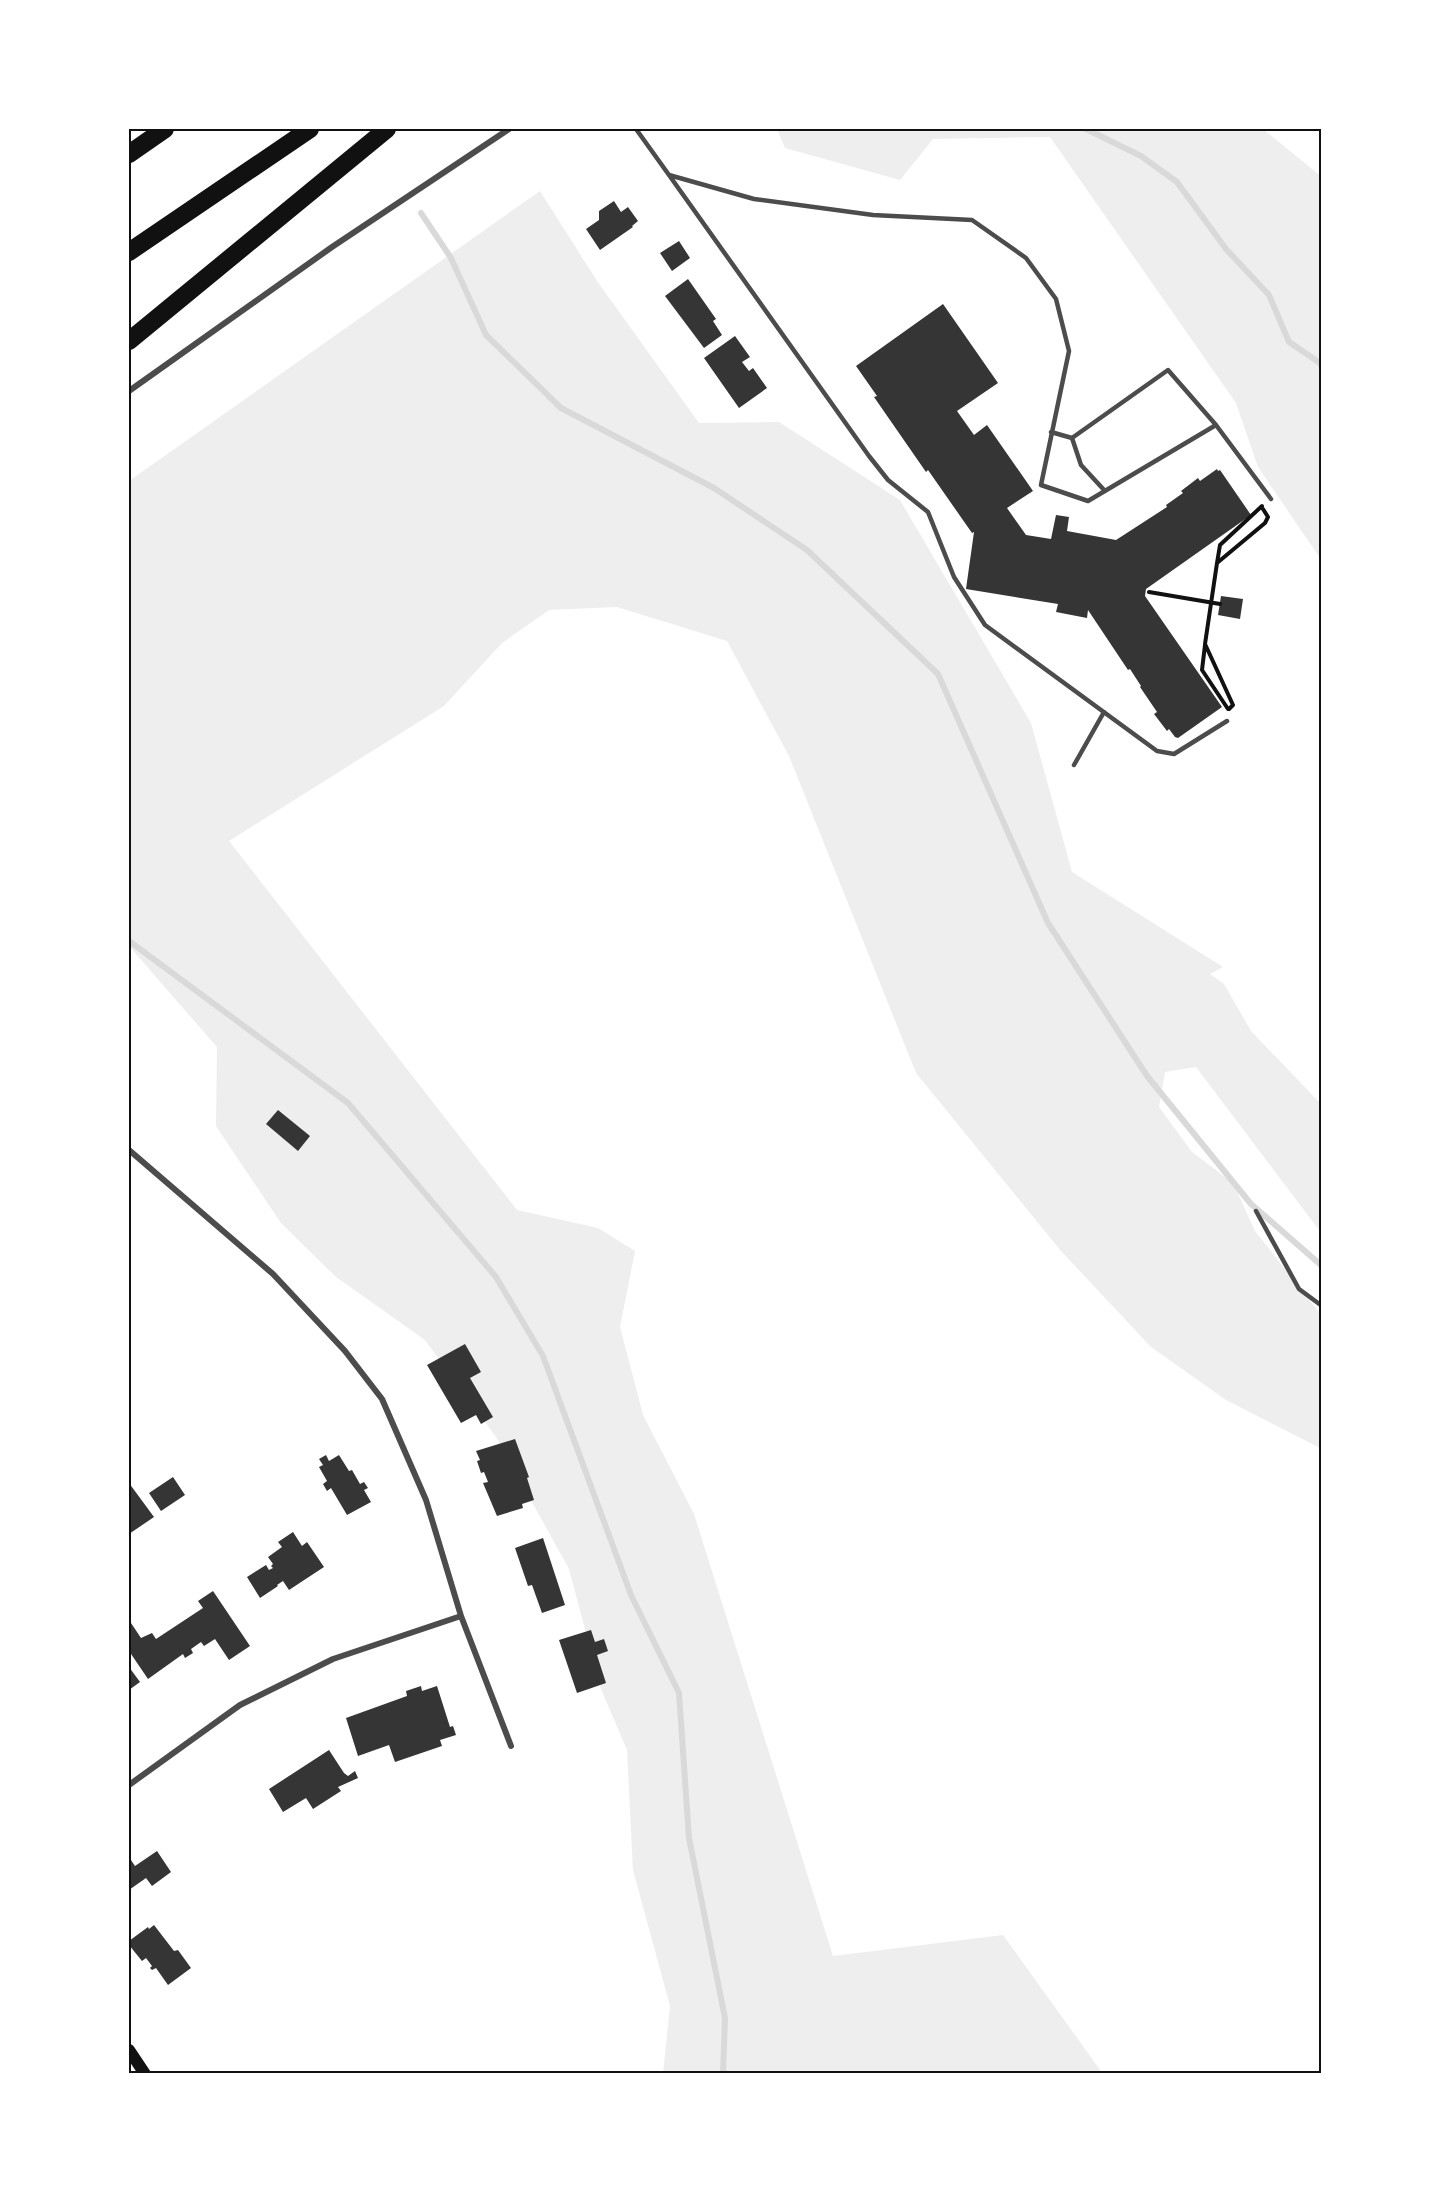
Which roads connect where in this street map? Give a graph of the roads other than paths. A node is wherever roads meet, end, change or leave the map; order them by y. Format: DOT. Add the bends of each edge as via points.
graph roads {
  1 [pos="165,129"];
  2 [pos="310,129"];
  3 [pos="387,129"];
  4 [pos="509,129"];
  5 [pos="636,129"];
  6 [pos="129,154"];
  7 [pos="669,175"];
  8 [pos="129,252"];
  9 [pos="129,341"];
  10 [pos="129,391"];
  11 [pos="1216,425"];
  12 [pos="1051,432"];
  13 [pos="1072,438"];
  14 [pos="1105,491"];
  15 [pos="1271,499"];
  16 [pos="1104,712"];
  17 [pos="1227,721"];
  18 [pos="1074,765"];
  19 [pos="129,1150"];
  20 [pos="1257,1211"];
  21 [pos="1322,1306"];
  22 [pos="461,1616"];
  23 [pos="511,1746"];
  24 [pos="129,1785"];
  25 [pos="129,2050"];
  26 [pos="145,2074"];
  1 -- 6 [label="highway"];
  2 -- 8 [label="highway"];
  3 -- 9 [label="highway"];
  4 -- 10 [label="street"];
  5 -- 7 [label="lane"];
  7 -- 12 [label="lane" via="754,199 873,215 972,220 1026,258 1056,299 1069,351"];
  7 -- 16 [label="lane" via="869,456 888,480 928,512 954,577 985,625"];
  11 -- 13 [label="lane" via="1168,370"];
  11 -- 14 [label="lane"];
  11 -- 15 [label="lane"];
  12 -- 13 [label="lane"];
  12 -- 14 [label="lane" via="1041,485 1088,501"];
  13 -- 14 [label="lane" via="1081,465"];
  16 -- 17 [label="lane" via="1157,751 1174,754"];
  16 -- 18 [label="lane"];
  19 -- 22 [label="street" via="273,1274 345,1351 382,1399 426,1500"];
  20 -- 21 [label="lane" via="1299,1289"];
  22 -- 23 [label="street"];
  22 -- 24 [label="street" via="333,1659 240,1705"];
  25 -- 26 [label="main road"];
}
